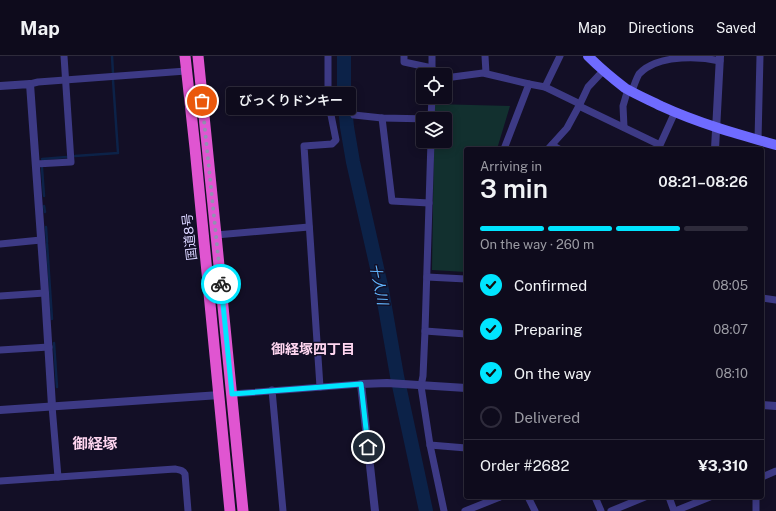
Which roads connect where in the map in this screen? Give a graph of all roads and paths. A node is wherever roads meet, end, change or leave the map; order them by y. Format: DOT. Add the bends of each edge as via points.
graph roads {
  1 [pos="64,56"];
  2 [pos="185,56"];
  3 [pos="198,56"];
  4 [pos="328,56"];
  5 [pos="404,56"];
  6 [pos="432,56"];
  7 [pos="485,56"];
  8 [pos="560,56"];
  9 [pos="588,56"];
  10 [pos="760,56"];
  11 [pos="720,58"];
  12 [pos="423,68"];
  13 [pos="432,68"];
  14 [pos="186,71"];
  15 [pos="603,71"];
  16 [pos="486,74"];
  17 [pos="452,77"];
  18 [pos="66,80"];
  19 [pos="30,84"];
  20 [pos="529,84"];
  21 [pos="0,86"];
  22 [pos="546,87"];
  23 [pos="630,90"];
  24 [pos="579,105"];
  25 [pos="674,112"];
  26 [pos="354,115"];
  27 [pos="382,118"];
  28 [pos="416,119"];
  29 [pos="624,127"];
  30 [pos="717,127"];
  31 [pos="758,140"];
  32 [pos="776,145"];
  33 [pos="505,147"];
  34 [pos="550,147"];
  35 [pos="716,147"];
  36 [pos="431,148"];
  37 [pos="36,164"];
  38 [pos="429,202"];
  39 [pos="309,227"];
  40 [pos="216,235"];
  41 [pos="41,240"];
  42 [pos="0,244"];
  43 [pos="427,277"];
  44 [pos="464,279"];
  45 [pos="45,293"];
  46 [pos="0,296"];
  47 [pos="764,298"];
  48 [pos="776,300"];
  49 [pos="425,331"];
  50 [pos="464,334"];
  51 [pos="49,347"];
  52 [pos="0,350"];
  53 [pos="361,384"];
  54 [pos="421,386"];
  55 [pos="320,387"];
  56 [pos="464,388"];
  57 [pos="272,390"];
  58 [pos="232,394"];
  59 [pos="220,395"];
  60 [pos="764,405"];
  61 [pos="52,406"];
  62 [pos="776,406"];
  63 [pos="0,410"];
  64 [pos="430,445"];
  65 [pos="464,448"];
  66 [pos="776,471"];
  67 [pos="764,476"];
  68 [pos="58,477"];
  69 [pos="0,481"];
  70 [pos="495,499"];
  71 [pos="529,499"];
  72 [pos="596,499"];
  73 [pos="640,499"];
  74 [pos="670,499"];
  75 [pos="705,499"];
  76 [pos="756,499"];
  77 [pos="188,511"];
  78 [pos="230,511"];
  79 [pos="244,511"];
  80 [pos="283,511"];
  81 [pos="375,511"];
  82 [pos="444,511"];
  83 [pos="465,511"];
  84 [pos="535,511"];
  85 [pos="601,511"];
  86 [pos="611,511"];
  87 [pos="674,511"];
  88 [pos="756,511"];
  1 -- 18 [label="street"];
  2 -- 14 [label="highway, 国道8号"];
  3 -- 40 [label="highway, 国道8号"];
  4 -- 39 [label="street" via="328,100 336,140 332,144 304,146"];
  5 -- 12 [label="street" via="404,62"];
  6 -- 13 [label="street"];
  7 -- 16 [label="street"];
  8 -- 22 [label="street"];
  9 -- 15 [label="main road"];
  10 -- 31 [label="street"];
  11 -- 23 [label="street" via="680,56 652,62 639,73"];
  11 -- 30 [label="street"];
  14 -- 18 [label="street"];
  14 -- 59 [label="highway, 国道8号"];
  15 -- 23 [label="main road"];
  15 -- 24 [label="street" via="588,87"];
  16 -- 17 [label="street"];
  16 -- 20 [label="street"];
  18 -- 19 [label="street"];
  18 -- 37 [label="street" via="72,162"];
  19 -- 21 [label="street"];
  19 -- 37 [label="street"];
  20 -- 22 [label="street"];
  20 -- 33 [label="street"];
  22 -- 24 [label="street"];
  23 -- 25 [label="main road"];
  23 -- 29 [label="street" via="623,106"];
  24 -- 29 [label="street"];
  24 -- 34 [label="street" via="568,128"];
  25 -- 29 [label="street" via="660,145"];
  25 -- 30 [label="main road"];
  26 -- 27 [label="street"];
  27 -- 28 [label="street"];
  27 -- 38 [label="street" via="392,201"];
  30 -- 31 [label="main road"];
  30 -- 35 [label="street"];
  31 -- 32 [label="main road"];
  36 -- 38 [label="street"];
  37 -- 41 [label="street"];
  38 -- 43 [label="street"];
  39 -- 40 [label="street"];
  39 -- 55 [label="street"];
  40 -- 58 [label="highway, 国道8号"];
  41 -- 42 [label="street"];
  41 -- 45 [label="street"];
  43 -- 44 [label="street"];
  43 -- 49 [label="street"];
  45 -- 46 [label="street"];
  45 -- 51 [label="street"];
  47 -- 48 [label="street"];
  49 -- 50 [label="street"];
  49 -- 54 [label="street"];
  51 -- 52 [label="street"];
  51 -- 61 [label="street"];
  53 -- 54 [label="street"];
  53 -- 55 [label="street"];
  53 -- 81 [label="street"];
  54 -- 56 [label="street"];
  54 -- 64 [label="street"];
  55 -- 57 [label="street"];
  57 -- 58 [label="street"];
  57 -- 80 [label="street"];
  58 -- 79 [label="highway, 国道8号"];
  59 -- 61 [label="street"];
  59 -- 78 [label="highway, 国道8号"];
  60 -- 62 [label="street"];
  61 -- 63 [label="street"];
  61 -- 68 [label="street"];
  64 -- 65 [label="street"];
  64 -- 82 [label="street"];
  66 -- 67 [label="street"];
  68 -- 69 [label="street"];
  68 -- 77 [label="street" via="180,470 185,474"];
  70 -- 83 [label="street"];
  71 -- 84 [label="street"];
  72 -- 85 [label="street"];
  73 -- 86 [label="street"];
  74 -- 87 [label="street"];
  75 -- 87 [label="street"];
  76 -- 88 [label="street"];
}
